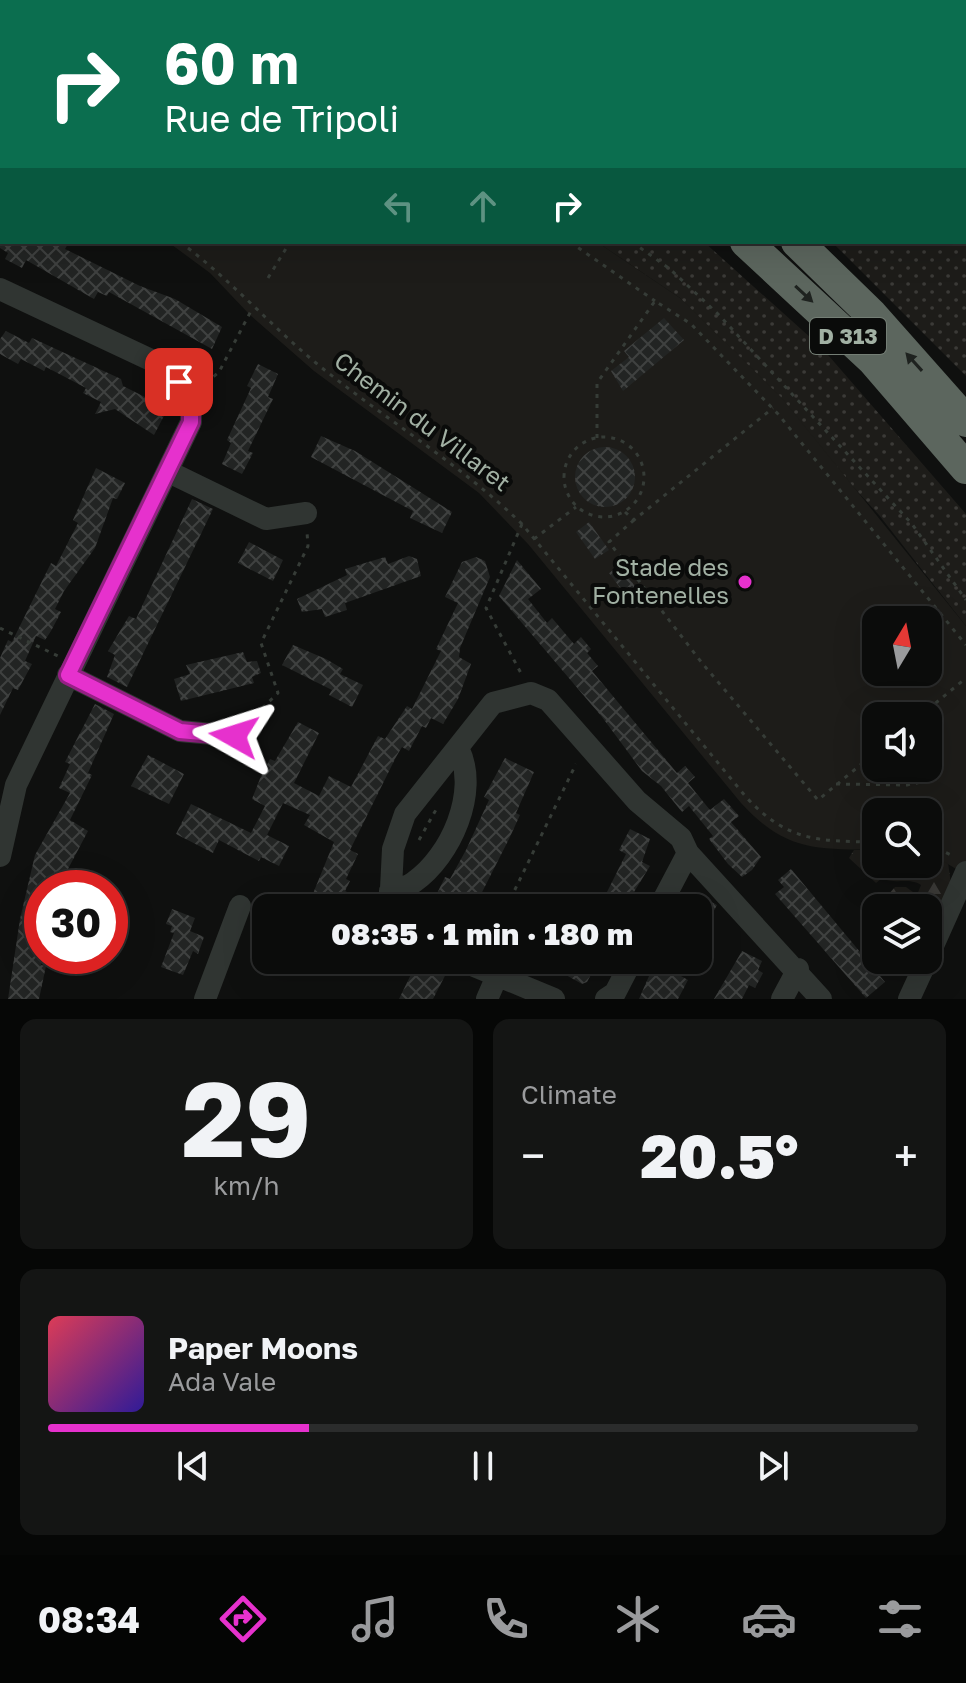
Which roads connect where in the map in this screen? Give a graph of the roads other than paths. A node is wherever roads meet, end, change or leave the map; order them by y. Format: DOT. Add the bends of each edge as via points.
graph roads {
  1 [pos="748,244"];
  2 [pos="799,244"];
  3 [pos="0,289"];
  4 [pos="966,421"];
  5 [pos="966,468"];
  6 [pos="169,472"];
  7 [pos="306,513"];
  8 [pos="71,670"];
  9 [pos="234,736"];
  10 [pos="459,750"];
  11 [pos="8,783"];
  12 [pos="688,853"];
  13 [pos="0,856"];
  14 [pos="961,865"];
  15 [pos="390,894"];
  16 [pos="398,894"];
  17 [pos="666,894"];
  18 [pos="240,906"];
  19 [pos="942,917"];
  20 [pos="798,969"];
  21 [pos="492,974"];
  22 [pos="625,974"];
  23 [pos="920,974"];
  24 [pos="497,976"];
  25 [pos="205,999"];
  26 [pos="487,999"];
  27 [pos="554,999"];
  28 [pos="606,999"];
  29 [pos="782,999"];
  30 [pos="821,999"];
  31 [pos="909,999"];
  1 -- 5 [label="highway, D 313, one-way" via="873,360"];
  4 -- 2 [label="highway, D 313, one-way" via="872,315"];
  3 -- 6 [label="street" via="168,368 191,396 191,422"];
  6 -- 7 [label="street" via="266,519"];
  6 -- 8 [label="street"];
  8 -- 9 [label="street" via="180,731"];
  8 -- 11 [label="street"];
  10 -- 12 [label="street" via="493,703 531,693 548,700 637,801 681,838"];
  10 -- 15 [label="street" via="405,814 393,849"];
  10 -- 16 [label="street" via="467,774 465,799 452,830 435,859"];
  11 -- 13 [label="street"];
  12 -- 17 [label="street"];
  12 -- 20 [label="street"];
  14 -- 19 [label="street"];
  18 -- 25 [label="street"];
  20 -- 29 [label="street"];
  20 -- 30 [label="street"];
  21 -- 24 [label="street"];
  22 -- 28 [label="street"];
  23 -- 31 [label="street"];
  24 -- 26 [label="street"];
  24 -- 27 [label="street"];
}
